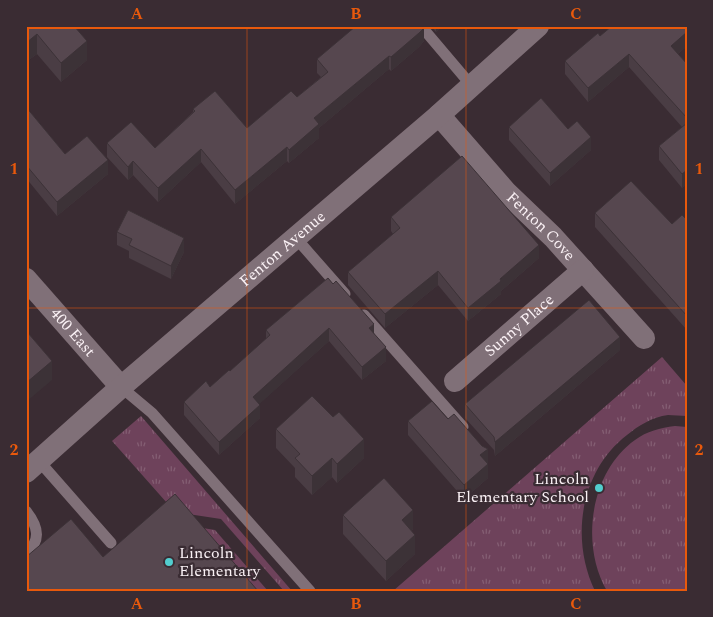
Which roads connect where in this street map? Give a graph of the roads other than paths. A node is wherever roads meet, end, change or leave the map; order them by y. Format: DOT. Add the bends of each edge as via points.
graph roads {
  1 [pos="421,26"];
  2 [pos="538,26"];
  3 [pos="471,85"];
  4 [pos="439,115"];
  5 [pos="295,237"];
  6 [pos="583,270"];
  7 [pos="26,279"];
  8 [pos="644,338"];
  9 [pos="455,381"];
  10 [pos="121,387"];
  11 [pos="468,434"];
  12 [pos="33,466"];
  13 [pos="26,511"];
  14 [pos="111,543"];
  15 [pos="26,554"];
  16 [pos="310,591"];
  1 -- 3 [label="lane"];
  2 -- 3 [label="street, Fenton Avenue"];
  3 -- 4 [label="street, Fenton Avenue"];
  4 -- 5 [label="street, Fenton Avenue"];
  4 -- 6 [label="street, Fenton Cove" via="506,192"];
  5 -- 10 [label="street, Fenton Avenue"];
  5 -- 11 [label="lane"];
  6 -- 8 [label="street, Fenton Cove"];
  6 -- 9 [label="street, Sunny Place"];
  7 -- 10 [label="street, 400 East"];
  10 -- 12 [label="street, Fenton Avenue"];
  10 -- 16 [label="lane" via="152,413"];
  12 -- 14 [label="lane"];
  13 -- 15 [label="lane" via="38,532 36,541"];
}
